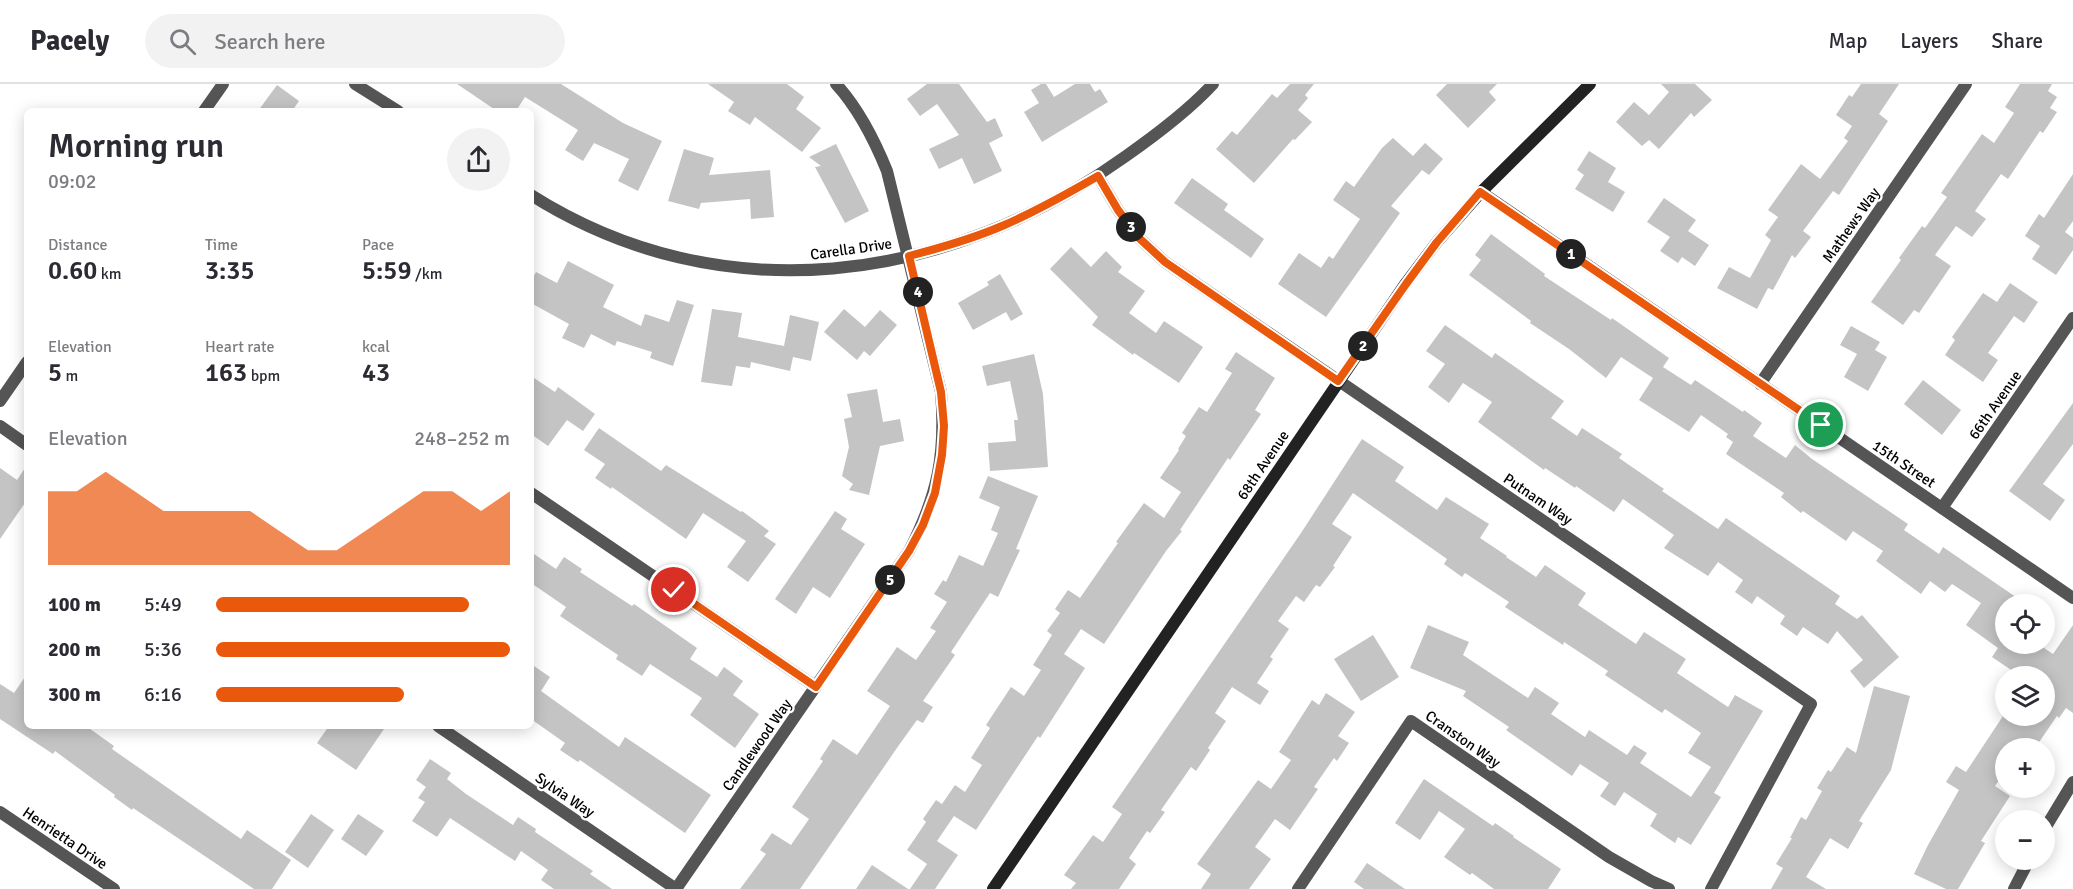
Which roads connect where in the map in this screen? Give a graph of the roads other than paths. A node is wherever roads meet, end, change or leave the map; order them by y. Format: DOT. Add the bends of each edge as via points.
graph roads {
  1 [pos="223,84"];
  2 [pos="355,84"];
  3 [pos="836,84"];
  4 [pos="1213,84"];
  5 [pos="1590,84"];
  6 [pos="1966,84"];
  7 [pos="206,108"];
  8 [pos="393,108"];
  9 [pos="1098,176"];
  10 [pos="1480,192"];
  11 [pos="534,197"];
  12 [pos="909,256"];
  13 [pos="2073,318"];
  14 [pos="24,366"];
  15 [pos="1338,381"];
  16 [pos="1760,384"];
  17 [pos="0,401"];
  18 [pos="0,426"];
  19 [pos="24,443"];
  20 [pos="534,495"];
  21 [pos="1942,508"];
  22 [pos="2073,598"];
  23 [pos="816,687"];
  24 [pos="442,729"];
  25 [pos="2073,782"];
  26 [pos="0,812"];
  27 [pos="2055,812"];
  28 [pos="2024,870"];
  29 [pos="114,889"];
  30 [pos="676,889"];
  31 [pos="993,889"];
  32 [pos="1298,889"];
  33 [pos="1670,889"];
  34 [pos="1711,889"];
  35 [pos="2014,889"];
  1 -- 7 [label="street"];
  2 -- 8 [label="street"];
  3 -- 12 [label="street, Candlewood Way" via="876,144"];
  4 -- 9 [label="street, Carella Drive" via="1146,142"];
  5 -- 10 [label="street, 68th Avenue"];
  6 -- 16 [label="street, Mathews Way"];
  9 -- 12 [label="street, Carella Drive" via="1001,227"];
  9 -- 15 [label="street, Putnam Way" via="1139,238 1165,262"];
  10 -- 15 [label="street, 68th Avenue" via="1437,242"];
  10 -- 16 [label="street, 15th Street"];
  11 -- 12 [label="street, Carella Drive" via="599,232 639,247 720,266 812,271"];
  12 -- 23 [label="street, Candlewood Way" via="941,392 944,426 935,493 909,551"];
  13 -- 21 [label="street, 66th Avenue"];
  14 -- 17 [label="street"];
  15 -- 31 [label="street, 68th Avenue"];
  15 -- 34 [label="street, Putnam Way" via="1811,704"];
  16 -- 21 [label="street, 15th Street"];
  18 -- 19 [label="street"];
  20 -- 23 [label="street"];
  21 -- 22 [label="street, 15th Street"];
  23 -- 30 [label="street, Candlewood Way"];
  24 -- 30 [label="street, Sylvia Way"];
  25 -- 27 [label="street"];
  26 -- 29 [label="street, Henrietta Drive"];
  28 -- 35 [label="street"];
  32 -- 33 [label="street, Cranston Way" via="1412,721 1609,857"];
}
